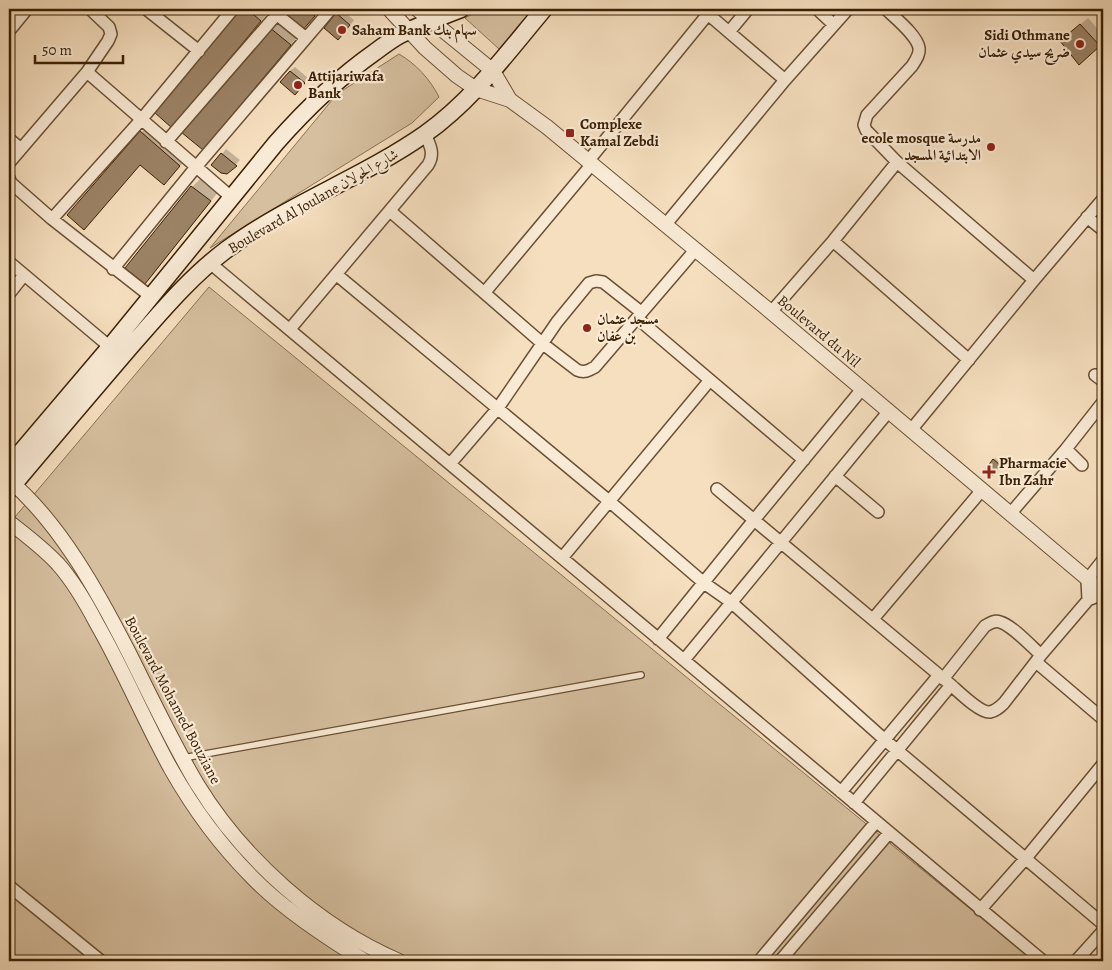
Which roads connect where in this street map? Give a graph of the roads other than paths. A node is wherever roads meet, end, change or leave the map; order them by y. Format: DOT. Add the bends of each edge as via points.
graph roads {
  1 [pos="27,9"];
  2 [pos="90,9"];
  3 [pos="146,9"];
  4 [pos="233,9"];
  5 [pos="329,9"];
  6 [pos="389,9"];
  7 [pos="417,9"];
  8 [pos="460,9"];
  9 [pos="544,9"];
  10 [pos="748,9"];
  11 [pos="817,9"];
  12 [pos="848,9"];
  13 [pos="886,9"];
  14 [pos="274,11"];
  15 [pos="705,12"];
  16 [pos="104,13"];
  17 [pos="432,20"];
  18 [pos="11,24"];
  19 [pos="833,24"];
  20 [pos="410,30"];
  21 [pos="728,32"];
  22 [pos="306,38"];
  23 [pos="198,50"];
  24 [pos="493,71"];
  25 [pos="87,72"];
  26 [pos="785,80"];
  27 [pos="476,89"];
  28 [pos="510,100"];
  29 [pos="141,120"];
  30 [pos="425,134"];
  31 [pos="9,139"];
  32 [pos="166,142"];
  33 [pos="21,149"];
  34 [pos="591,162"];
  35 [pos="897,162"];
  36 [pos="9,163"];
  37 [pos="196,167"];
  38 [pos="9,178"];
  39 [pos="231,197"];
  40 [pos="1103,199"];
  41 [pos="390,212"];
  42 [pos="1087,217"];
  43 [pos="52,218"];
  44 [pos="666,224"];
  45 [pos="1103,230"];
  46 [pos="833,241"];
  47 [pos="696,249"];
  48 [pos="9,262"];
  49 [pos="210,263"];
  50 [pos="113,268"];
  51 [pos="24,275"];
  52 [pos="337,275"];
  53 [pos="1034,280"];
  54 [pos="485,292"];
  55 [pos="9,294"];
  56 [pos="150,296"];
  57 [pos="771,312"];
  58 [pos="639,315"];
  59 [pos="290,329"];
  60 [pos="543,344"];
  61 [pos="110,347"];
  62 [pos="969,360"];
  63 [pos="710,380"];
  64 [pos="862,389"];
  65 [pos="1103,402"];
  66 [pos="498,408"];
  67 [pos="888,411"];
  68 [pos="912,430"];
  69 [pos="1066,449"];
  70 [pos="804,460"];
  71 [pos="450,464"];
  72 [pos="1082,465"];
  73 [pos="9,466"];
  74 [pos="835,476"];
  75 [pos="10,485"];
  76 [pos="716,489"];
  77 [pos="982,490"];
  78 [pos="609,501"];
  79 [pos="878,512"];
  80 [pos="1010,514"];
  81 [pos="754,520"];
  82 [pos="9,522"];
  83 [pos="781,542"];
  84 [pos="562,558"];
  85 [pos="1103,560"];
  86 [pos="1088,580"];
  87 [pos="704,582"];
  88 [pos="1103,593"];
  89 [pos="1088,600"];
  90 [pos="731,602"];
  91 [pos="873,619"];
  92 [pos="658,639"];
  93 [pos="1038,659"];
  94 [pos="684,660"];
  95 [pos="641,675"];
  96 [pos="944,680"];
  97 [pos="1103,719"];
  98 [pos="885,740"];
  99 [pos="897,750"];
  100 [pos="182,758"];
  101 [pos="1103,764"];
  102 [pos="841,792"];
  103 [pos="854,803"];
  104 [pos="876,822"];
  105 [pos="890,833"];
  106 [pos="1026,858"];
  107 [pos="9,886"];
  108 [pos="980,910"];
  109 [pos="1103,924"];
  110 [pos="786,929"];
  111 [pos="1103,931"];
  112 [pos="799,939"];
  113 [pos="101,961"];
  114 [pos="365,961"];
  115 [pos="400,961"];
  116 [pos="759,961"];
  117 [pos="780,961"];
  118 [pos="1042,961"];
  119 [pos="1076,961"];
  1 -- 18 [label="street"];
  2 -- 16 [label="street"];
  3 -- 23 [label="street"];
  4 -- 23 [label="street"];
  5 -- 22 [label="street"];
  6 -- 20 [label="street, Boulevard du Nil"];
  7 -- 17 [label="street, Boulevard du Nil"];
  8 -- 17 [label="main road"];
  9 -- 24 [label="main road, Boulevard Al Joulane شارع الجولان"];
  10 -- 21 [label="street"];
  11 -- 19 [label="street"];
  12 -- 19 [label="street"];
  13 -- 35 [label="street" via="912,35 919,50 912,66 872,109 864,125"];
  14 -- 22 [label="street"];
  14 -- 32 [label="street"];
  15 -- 21 [label="street"];
  15 -- 34 [label="street"];
  16 -- 25 [label="street" via="110,34"];
  17 -- 20 [label="main road"];
  17 -- 24 [label="street, Boulevard du Nil"];
  19 -- 26 [label="street"];
  20 -- 27 [label="street, Boulevard du Nil" via="440,62"];
  20 -- 39 [label="main road" via="359,63 316,100"];
  21 -- 26 [label="street"];
  22 -- 37 [label="street"];
  23 -- 29 [label="street"];
  24 -- 27 [label="main road, Boulevard Al Joulane شارع الجولان"];
  24 -- 28 [label="street, Boulevard du Nil"];
  25 -- 29 [label="street"];
  25 -- 33 [label="street"];
  26 -- 44 [label="street"];
  27 -- 28 [label="street, Boulevard du Nil"];
  27 -- 30 [label="main road, Boulevard Al Joulane شارع الجولان"];
  28 -- 34 [label="street, Boulevard du Nil"];
  29 -- 32 [label="street"];
  29 -- 43 [label="street"];
  30 -- 41 [label="street" via="432,159"];
  30 -- 49 [label="main road, Boulevard Al Joulane شارع الجولان" via="385,160 261,227"];
  31 -- 33 [label="street"];
  32 -- 37 [label="street"];
  33 -- 36 [label="street"];
  34 -- 44 [label="street, Boulevard du Nil"];
  34 -- 54 [label="street"];
  35 -- 46 [label="street"];
  35 -- 53 [label="street"];
  37 -- 39 [label="street"];
  37 -- 50 [label="street"];
  38 -- 43 [label="street"];
  39 -- 56 [label="main road"];
  40 -- 42 [label="street"];
  41 -- 52 [label="street"];
  41 -- 54 [label="street"];
  42 -- 45 [label="street"];
  42 -- 53 [label="street"];
  43 -- 50 [label="street"];
  44 -- 47 [label="street, Boulevard du Nil"];
  46 -- 57 [label="street"];
  46 -- 62 [label="street"];
  47 -- 57 [label="street, Boulevard du Nil"];
  47 -- 58 [label="street"];
  48 -- 51 [label="street"];
  49 -- 59 [label="street"];
  49 -- 75 [label="main road, Boulevard Al Joulane شارع الجولان" via="169,303"];
  50 -- 56 [label="street"];
  51 -- 55 [label="street"];
  51 -- 61 [label="street"];
  52 -- 59 [label="street"];
  52 -- 66 [label="street"];
  53 -- 62 [label="street"];
  54 -- 60 [label="street"];
  56 -- 61 [label="main road"];
  57 -- 64 [label="street, Boulevard du Nil"];
  58 -- 60 [label="street" via="595,367 586,372 576,370"];
  58 -- 60 [label="street" via="603,282 588,283"];
  58 -- 63 [label="street"];
  59 -- 71 [label="street"];
  60 -- 66 [label="street"];
  61 -- 73 [label="main road"];
  62 -- 68 [label="street"];
  63 -- 70 [label="street"];
  63 -- 78 [label="street"];
  64 -- 67 [label="street, Boulevard du Nil"];
  64 -- 70 [label="street"];
  65 -- 69 [label="street"];
  66 -- 71 [label="street"];
  66 -- 78 [label="street"];
  67 -- 68 [label="street, Boulevard du Nil"];
  67 -- 74 [label="street"];
  68 -- 77 [label="street, Boulevard du Nil"];
  69 -- 72 [label="street"];
  69 -- 80 [label="street"];
  70 -- 81 [label="street"];
  71 -- 84 [label="street"];
  74 -- 79 [label="street"];
  74 -- 83 [label="street"];
  75 -- 100 [label="street, Boulevard Mohamed Bouziane" via="26,495 44,517 95,590"];
  76 -- 81 [label="street"];
  77 -- 80 [label="street, Boulevard du Nil"];
  77 -- 91 [label="street"];
  78 -- 84 [label="street"];
  78 -- 87 [label="street"];
  80 -- 86 [label="street, Boulevard du Nil"];
  81 -- 83 [label="street"];
  81 -- 87 [label="street"];
  82 -- 114 [label="street, Boulevard Mohamed Bouziane" via="60,566 78,592 110,646 171,769 225,848 254,879 302,919"];
  83 -- 90 [label="street"];
  83 -- 91 [label="street"];
  84 -- 92 [label="street"];
  85 -- 86 [label="street"];
  86 -- 88 [label="street, Boulevard du Nil"];
  86 -- 89 [label="street"];
  87 -- 90 [label="street"];
  87 -- 92 [label="street"];
  88 -- 89 [label="street"];
  89 -- 93 [label="street"];
  90 -- 94 [label="street"];
  90 -- 98 [label="street"];
  91 -- 96 [label="street"];
  92 -- 94 [label="street"];
  93 -- 96 [label="street" via="1004,703 993,712 980,709"];
  93 -- 96 [label="street" via="1008,626 992,622 985,626"];
  93 -- 97 [label="street"];
  94 -- 102 [label="street"];
  95 -- 100 [label="lane"];
  96 -- 98 [label="street"];
  96 -- 99 [label="street"];
  98 -- 99 [label="street"];
  98 -- 102 [label="street"];
  99 -- 103 [label="street"];
  99 -- 106 [label="street"];
  100 -- 115 [label="street, Boulevard Mohamed Bouziane" via="232,833 274,879 333,924"];
  101 -- 106 [label="street"];
  102 -- 103 [label="street"];
  103 -- 104 [label="street"];
  104 -- 105 [label="street"];
  104 -- 110 [label="street"];
  105 -- 108 [label="street"];
  105 -- 112 [label="street"];
  106 -- 108 [label="street"];
  106 -- 109 [label="street"];
  107 -- 113 [label="street"];
  108 -- 118 [label="street"];
  110 -- 112 [label="street"];
  110 -- 116 [label="street"];
  111 -- 119 [label="street"];
  112 -- 117 [label="street"];
}
